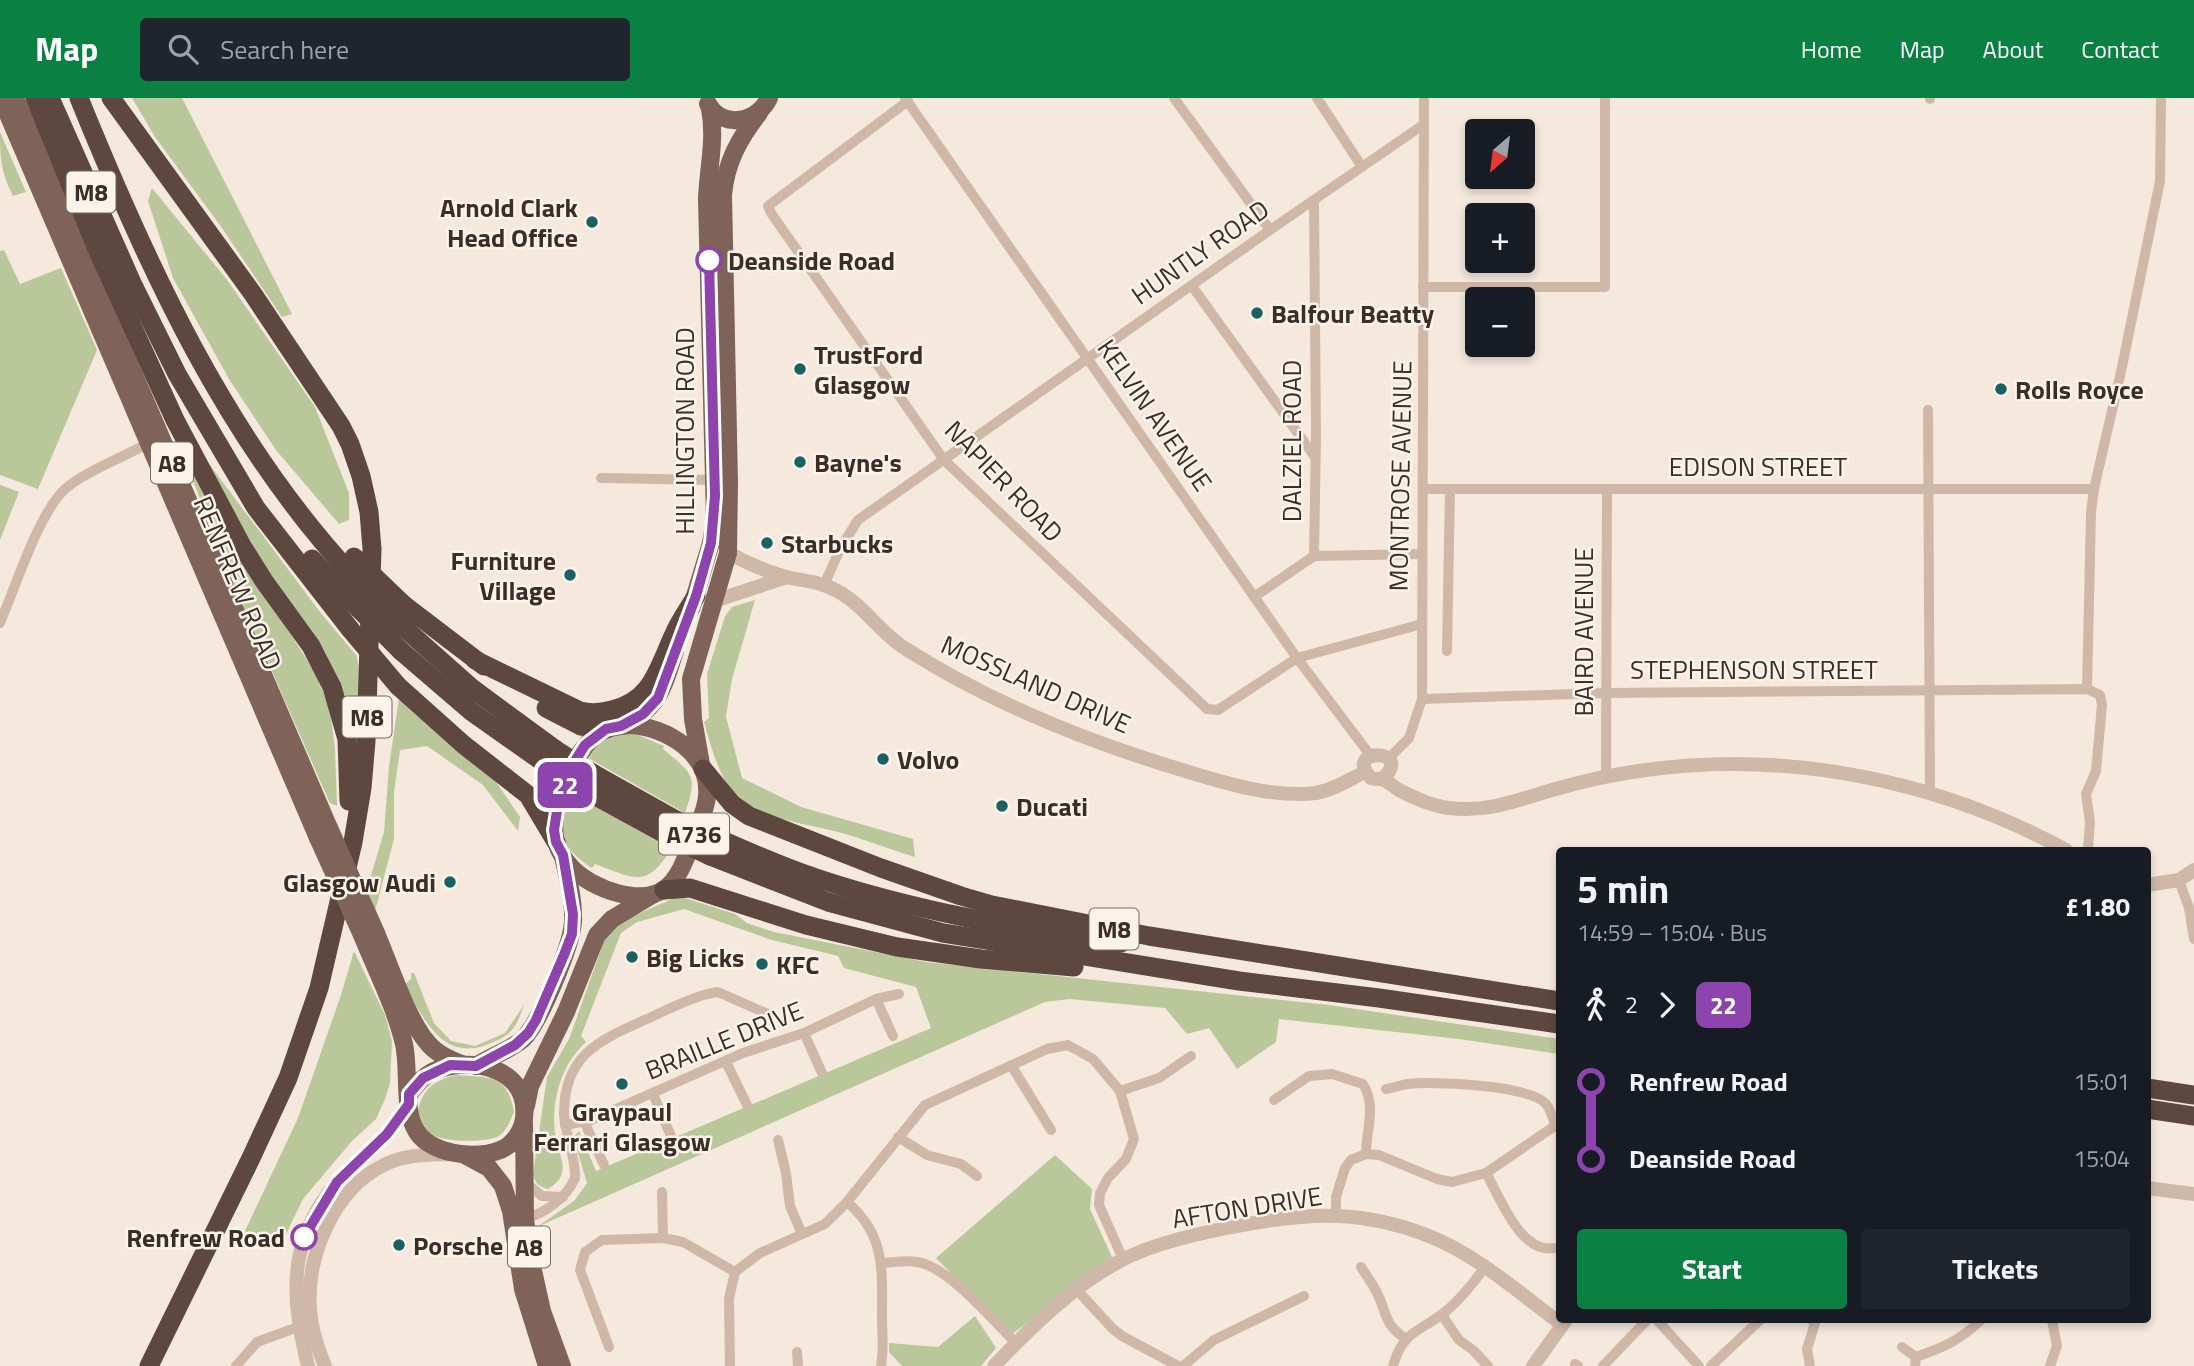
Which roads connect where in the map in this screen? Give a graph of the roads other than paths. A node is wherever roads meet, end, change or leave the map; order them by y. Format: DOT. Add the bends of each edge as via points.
graph roads {
  1 [pos="1,98"];
  2 [pos="15,98"];
  3 [pos="35,98"];
  4 [pos="50,98"];
  5 [pos="79,98"];
  6 [pos="111,98"];
  7 [pos="1174,98"];
  8 [pos="1317,98"];
  9 [pos="1424,98"];
  10 [pos="1605,98"];
  11 [pos="2161,98"];
  12 [pos="906,100"];
  13 [pos="708,103"];
  14 [pos="764,105"];
  15 [pos="1423,125"];
  16 [pos="1362,167"];
  17 [pos="1314,200"];
  18 [pos="1270,230"];
  19 [pos="1192,286"];
  20 [pos="1423,287"];
  21 [pos="1088,358"];
  22 [pos="200,410"];
  23 [pos="1928,410"];
  24 [pos="149,443"];
  25 [pos="1315,457"];
  26 [pos="944,460"];
  27 [pos="601,478"];
  28 [pos="713,481"];
  29 [pos="1930,488"];
  30 [pos="1423,489"];
  31 [pos="1450,489"];
  32 [pos="1607,489"];
  33 [pos="2094,489"];
  34 [pos="728,553"];
  35 [pos="1422,554"];
  36 [pos="1314,556"];
  37 [pos="353,567"];
  38 [pos="787,577"];
  39 [pos="824,584"];
  40 [pos="1254,597"];
  41 [pos="705,598"];
  42 [pos="0,624"];
  43 [pos="1422,624"];
  44 [pos="1447,651"];
  45 [pos="1297,658"];
  46 [pos="475,660"];
  47 [pos="2087,689"];
  48 [pos="1928,691"];
  49 [pos="1605,693"];
  50 [pos="1422,699"];
  51 [pos="613,727"];
  52 [pos="1370,755"];
  53 [pos="553,758"];
  54 [pos="1388,759"];
  55 [pos="702,766"];
  56 [pos="1365,772"];
  57 [pos="1606,776"];
  58 [pos="1382,779"];
  59 [pos="1930,793"];
  60 [pos="323,833"];
  61 [pos="713,847"];
  62 [pos="2060,847"];
  63 [pos="2088,847"];
  64 [pos="559,849"];
  65 [pos="2194,870"];
  66 [pos="2179,880"];
  67 [pos="2151,884"];
  68 [pos="659,891"];
  69 [pos="369,934"];
  70 [pos="2194,939"];
  71 [pos="1239,981"];
  72 [pos="899,993"];
  73 [pos="876,999"];
  74 [pos="1556,1003"];
  75 [pos="1556,1003"];
  76 [pos="770,1015"];
  77 [pos="1556,1024"];
  78 [pos="804,1032"];
  79 [pos="893,1036"];
  80 [pos="1191,1056"];
  81 [pos="726,1062"];
  82 [pos="470,1065"];
  83 [pos="1012,1065"];
  84 [pos="822,1073"];
  85 [pos="1386,1089"];
  86 [pos="2151,1089"];
  87 [pos="1120,1091"];
  88 [pos="653,1094"];
  89 [pos="2194,1095"];
  90 [pos="409,1099"];
  91 [pos="1275,1100"];
  92 [pos="747,1105"];
  93 [pos="2151,1110"];
  94 [pos="525,1116"];
  95 [pos="2194,1116"];
  96 [pos="584,1121"];
  97 [pos="1556,1122"];
  98 [pos="565,1125"];
  99 [pos="1556,1125"];
  100 [pos="1051,1130"];
  101 [pos="671,1136"];
  102 [pos="898,1137"];
  103 [pos="778,1140"];
  104 [pos="459,1154"];
  105 [pos="1366,1154"];
  106 [pos="604,1165"];
  107 [pos="1486,1173"];
  108 [pos="976,1176"];
  109 [pos="526,1183"];
  110 [pos="2151,1189"];
  111 [pos="662,1192"];
  112 [pos="2194,1194"];
  113 [pos="563,1197"];
  114 [pos="847,1202"];
  115 [pos="1336,1216"];
  116 [pos="518,1220"];
  117 [pos="802,1234"];
  118 [pos="663,1238"];
  119 [pos="1556,1248"];
  120 [pos="1123,1259"];
  121 [pos="882,1263"];
  122 [pos="1486,1266"];
  123 [pos="1361,1267"];
  124 [pos="735,1272"];
  125 [pos="1077,1290"];
  126 [pos="1304,1296"];
  127 [pos="1442,1315"];
  128 [pos="1556,1316"];
  129 [pos="1563,1323"];
  130 [pos="1644,1323"];
  131 [pos="1660,1323"];
  132 [pos="1757,1323"];
  133 [pos="1814,1323"];
  134 [pos="1978,1323"];
  135 [pos="2053,1323"];
  136 [pos="298,1326"];
  137 [pos="1405,1338"];
  138 [pos="1016,1343"];
  139 [pos="609,1347"];
  140 [pos="1902,1347"];
  141 [pos="797,1352"];
  142 [pos="1915,1361"];
  143 [pos="136,1366"];
  144 [pos="149,1366"];
  145 [pos="236,1366"];
  146 [pos="307,1366"];
  147 [pos="325,1366"];
  148 [pos="547,1366"];
  149 [pos="562,1366"];
  150 [pos="730,1366"];
  151 [pos="799,1366"];
  152 [pos="881,1366"];
  153 [pos="994,1366"];
  154 [pos="1178,1366"];
  155 [pos="1184,1366"];
  156 [pos="1393,1366"];
  157 [pos="1488,1366"];
  158 [pos="1533,1366"];
  159 [pos="1603,1366"];
  160 [pos="1699,1366"];
  161 [pos="1711,1366"];
  162 [pos="1810,1366"];
  163 [pos="2050,1366"];
  1 -- 24 [label="main road, RENFREW ROAD / A8"];
  2 -- 60 [label="main road, RENFREW ROAD / A8"];
  3 -- 143 [label="highway, M8" via="164,398 253,563 320,663 337,703 348,751 345,830 291,1034 253,1127"];
  4 -- 22 [label="highway, M8" via="144,307"];
  5 -- 37 [label="highway, M8" via="176,314 213,383 304,520"];
  6 -- 144 [label="highway, M8" via="253,294 341,426 367,498 372,549 362,788 319,988 281,1094"];
  7 -- 18 [label="street"];
  8 -- 16 [label="street"];
  9 -- 15 [label="street, MONTROSE AVENUE"];
  10 -- 20 [label="street" via="1605,286"];
  11 -- 33 [label="street" via="2160,181"];
  12 -- 21 [label="street, KELVIN AVENUE"];
  12 -- 26 [label="street, NAPIER ROAD" via="768,206"];
  13 -- 14 [label="main road, A736" via="724,118 735,121"];
  13 -- 28 [label="main road, HILLINGTON ROAD / A736" via="713,134 707,199"];
  14 -- 34 [label="main road, HILLINGTON ROAD / A736" via="736,145 723,195"];
  15 -- 16 [label="street, HUNTLY ROAD"];
  15 -- 20 [label="street, MONTROSE AVENUE"];
  16 -- 17 [label="street, HUNTLY ROAD"];
  17 -- 18 [label="street, HUNTLY ROAD"];
  17 -- 25 [label="street, DALZIEL ROAD"];
  18 -- 19 [label="street, HUNTLY ROAD"];
  19 -- 21 [label="street, HUNTLY ROAD"];
  19 -- 25 [label="street"];
  20 -- 30 [label="street, MONTROSE AVENUE"];
  21 -- 26 [label="street, HUNTLY ROAD"];
  21 -- 40 [label="street, KELVIN AVENUE"];
  22 -- 53 [label="highway, M8, bridge" via="299,545 401,651 472,712"];
  22 -- 64 [label="highway, M8, bridge" via="256,508 349,628 398,685 528,796"];
  23 -- 29 [label="street"];
  24 -- 42 [label="street" via="64,490 48,510"];
  24 -- 60 [label="main road, RENFREW ROAD / A8"];
  25 -- 36 [label="street, DALZIEL ROAD"];
  26 -- 39 [label="street, HUNTLY ROAD" via="858,520"];
  26 -- 45 [label="street, NAPIER ROAD" via="1207,709 1218,710"];
  27 -- 28 [label="street"];
  28 -- 41 [label="main road, HILLINGTON ROAD / A736"];
  29 -- 32 [label="street, EDISON STREET"];
  29 -- 33 [label="street, EDISON STREET"];
  29 -- 48 [label="street"];
  30 -- 31 [label="street, EDISON STREET"];
  30 -- 35 [label="street, MONTROSE AVENUE"];
  31 -- 32 [label="street, EDISON STREET"];
  31 -- 44 [label="street"];
  32 -- 49 [label="street, BAIRD AVENUE"];
  33 -- 47 [label="street"];
  34 -- 38 [label="street, MOSSLAND DRIVE"];
  34 -- 41 [label="main road, HILLINGTON ROAD / A736"];
  35 -- 36 [label="street"];
  35 -- 43 [label="street, MONTROSE AVENUE"];
  36 -- 40 [label="street"];
  37 -- 46 [label="highway, M8, bridge"];
  37 -- 53 [label="highway, M8, bridge" via="402,626"];
  38 -- 39 [label="street, MOSSLAND DRIVE"];
  38 -- 41 [label="street, MOSSLAND DRIVE"];
  39 -- 56 [label="street, MOSSLAND DRIVE" via="850,599 901,647 936,668 1084,739 1212,779 1277,793 1319,792"];
  40 -- 45 [label="street, KELVIN AVENUE"];
  41 -- 46 [label="highway, M8" via="676,629 650,687 637,701 623,707 580,711"];
  41 -- 51 [label="main road, HILLINGTON ROAD / A736" via="658,698 643,714"];
  41 -- 55 [label="main road, HILLINGTON ROAD / A736" via="691,679"];
  43 -- 45 [label="street, NAPIER ROAD"];
  43 -- 50 [label="street, MONTROSE AVENUE"];
  45 -- 52 [label="street, KELVIN AVENUE"];
  46 -- 51 [label="highway, M8" via="567,720 581,726"];
  47 -- 48 [label="street, STEPHENSON STREET"];
  47 -- 63 [label="street" via="2100,695 2102,705 2096,771 2086,794"];
  48 -- 49 [label="street, STEPHENSON STREET"];
  48 -- 59 [label="street"];
  49 -- 50 [label="street, STEPHENSON STREET"];
  49 -- 57 [label="street, BAIRD AVENUE"];
  50 -- 54 [label="street, MONTROSE AVENUE" via="1409,738"];
  51 -- 55 [label="main road" via="640,725 664,733 687,748"];
  51 -- 64 [label="main road, A736" via="585,745 575,761 556,811"];
  52 -- 54 [label="street" via="1382,754"];
  52 -- 56 [label="street"];
  53 -- 61 [label="highway, M8, bridge"];
  54 -- 58 [label="street" via="1391,766"];
  55 -- 68 [label="main road, A736" via="706,802 677,875"];
  55 -- 74 [label="highway, M8" via="749,816 961,896 1149,936"];
  56 -- 58 [label="street"];
  57 -- 58 [label="street" via="1474,810 1431,804"];
  57 -- 59 [label="street" via="1703,764 1769,764 1820,768"];
  59 -- 62 [label="street"];
  60 -- 69 [label="main road, RENFREW ROAD / A8, bridge"];
  61 -- 71 [label="highway, M8" via="828,902 943,933"];
  61 -- 75 [label="highway, M8" via="949,915 1104,941"];
  64 -- 68 [label="main road, A736" via="579,875 606,890 629,895"];
  64 -- 82 [label="main road, A736" via="573,914 564,955 528,1033 515,1045"];
  65 -- 66 [label="street"];
  66 -- 67 [label="street"];
  66 -- 70 [label="street"];
  68 -- 71 [label="highway, M8" via="690,887 806,925 940,954"];
  68 -- 94 [label="main road, A736" via="612,919 597,935 530,1086"];
  69 -- 82 [label="main road, A8" via="426,1042 444,1056"];
  69 -- 90 [label="main road, A8" via="404,1045"];
  71 -- 77 [label="highway, M8"];
  72 -- 73 [label="street, BRAILLE DRIVE"];
  73 -- 78 [label="street, BRAILLE DRIVE"];
  73 -- 79 [label="street"];
  76 -- 98 [label="street" via="718,992 690,999 610,1034 591,1047 573,1072 565,1100"];
  78 -- 81 [label="street, BRAILLE DRIVE"];
  78 -- 84 [label="street"];
  80 -- 87 [label="street" via="1159,1078"];
  81 -- 88 [label="street, BRAILLE DRIVE"];
  81 -- 92 [label="street"];
  82 -- 90 [label="main road" via="450,1065 430,1073 416,1084"];
  82 -- 94 [label="main road" via="494,1068 510,1077 521,1091"];
  83 -- 87 [label="street" via="1046,1049 1068,1045 1093,1059"];
  83 -- 100 [label="street"];
  83 -- 102 [label="street" via="925,1105"];
  85 -- 97 [label="street" via="1442,1083 1516,1090 1546,1103"];
  86 -- 89 [label="highway"];
  87 -- 120 [label="street" via="1134,1139 1126,1159 1108,1178 1098,1205"];
  88 -- 96 [label="street, BRAILLE DRIVE"];
  88 -- 101 [label="street"];
  90 -- 104 [label="main road" via="419,1136 434,1148"];
  90 -- 136 [label="street" via="382,1140 337,1182 304,1237 295,1272"];
  91 -- 105 [label="street" via="1309,1076 1332,1074 1363,1084 1372,1108"];
  93 -- 95 [label="highway"];
  94 -- 104 [label="main road" via="514,1140 504,1148"];
  94 -- 109 [label="main road, A8"];
  96 -- 98 [label="street, BRAILLE DRIVE"];
  96 -- 106 [label="street"];
  98 -- 113 [label="street" via="576,1171"];
  99 -- 107 [label="street"];
  102 -- 108 [label="street" via="927,1155 961,1164"];
  102 -- 114 [label="street"];
  103 -- 117 [label="street" via="790,1206"];
  104 -- 116 [label="main road, A8" via="489,1168"];
  104 -- 147 [label="street" via="405,1157 383,1165 357,1184 334,1214 319,1243 311,1277 310,1311"];
  105 -- 107 [label="street" via="1452,1182"];
  105 -- 115 [label="street" via="1345,1168 1336,1197"];
  107 -- 119 [label="street" via="1520,1233 1533,1245"];
  109 -- 113 [label="street" via="542,1196"];
  109 -- 116 [label="main road, A8"];
  110 -- 112 [label="street"];
  111 -- 118 [label="street"];
  113 -- 116 [label="street"];
  114 -- 117 [label="street" via="825,1224"];
  114 -- 121 [label="street" via="861,1214 878,1244"];
  115 -- 120 [label="street, AFTON DRIVE" via="1203,1234"];
  115 -- 122 [label="street, AFTON DRIVE" via="1427,1235"];
  116 -- 148 [label="main road, A8" via="523,1289"];
  116 -- 149 [label="main road, A8"];
  117 -- 124 [label="street" via="760,1253"];
  118 -- 124 [label="street" via="683,1242"];
  118 -- 139 [label="street" via="602,1240 585,1252 580,1270"];
  120 -- 125 [label="street, AFTON DRIVE"];
  121 -- 138 [label="street" via="924,1263 937,1270"];
  121 -- 152 [label="street"];
  122 -- 127 [label="street"];
  122 -- 128 [label="street, AFTON DRIVE"];
  123 -- 137 [label="street" via="1390,1326"];
  124 -- 150 [label="street" via="729,1299"];
  125 -- 138 [label="street, AFTON DRIVE"];
  125 -- 154 [label="street" via="1122,1336"];
  126 -- 155 [label="street" via="1214,1340"];
  127 -- 137 [label="street"];
  127 -- 157 [label="street" via="1459,1340"];
  129 -- 158 [label="street"];
  130 -- 159 [label="street"];
  131 -- 160 [label="street"];
  132 -- 161 [label="street"];
  133 -- 162 [label="street" via="1807,1349"];
  134 -- 142 [label="street" via="1964,1336"];
  135 -- 163 [label="street" via="2057,1346"];
  136 -- 145 [label="street" via="257,1342"];
  136 -- 146 [label="street"];
  137 -- 156 [label="street"];
  138 -- 153 [label="street, AFTON DRIVE"];
  140 -- 142 [label="street"];
  141 -- 151 [label="street"];
}
